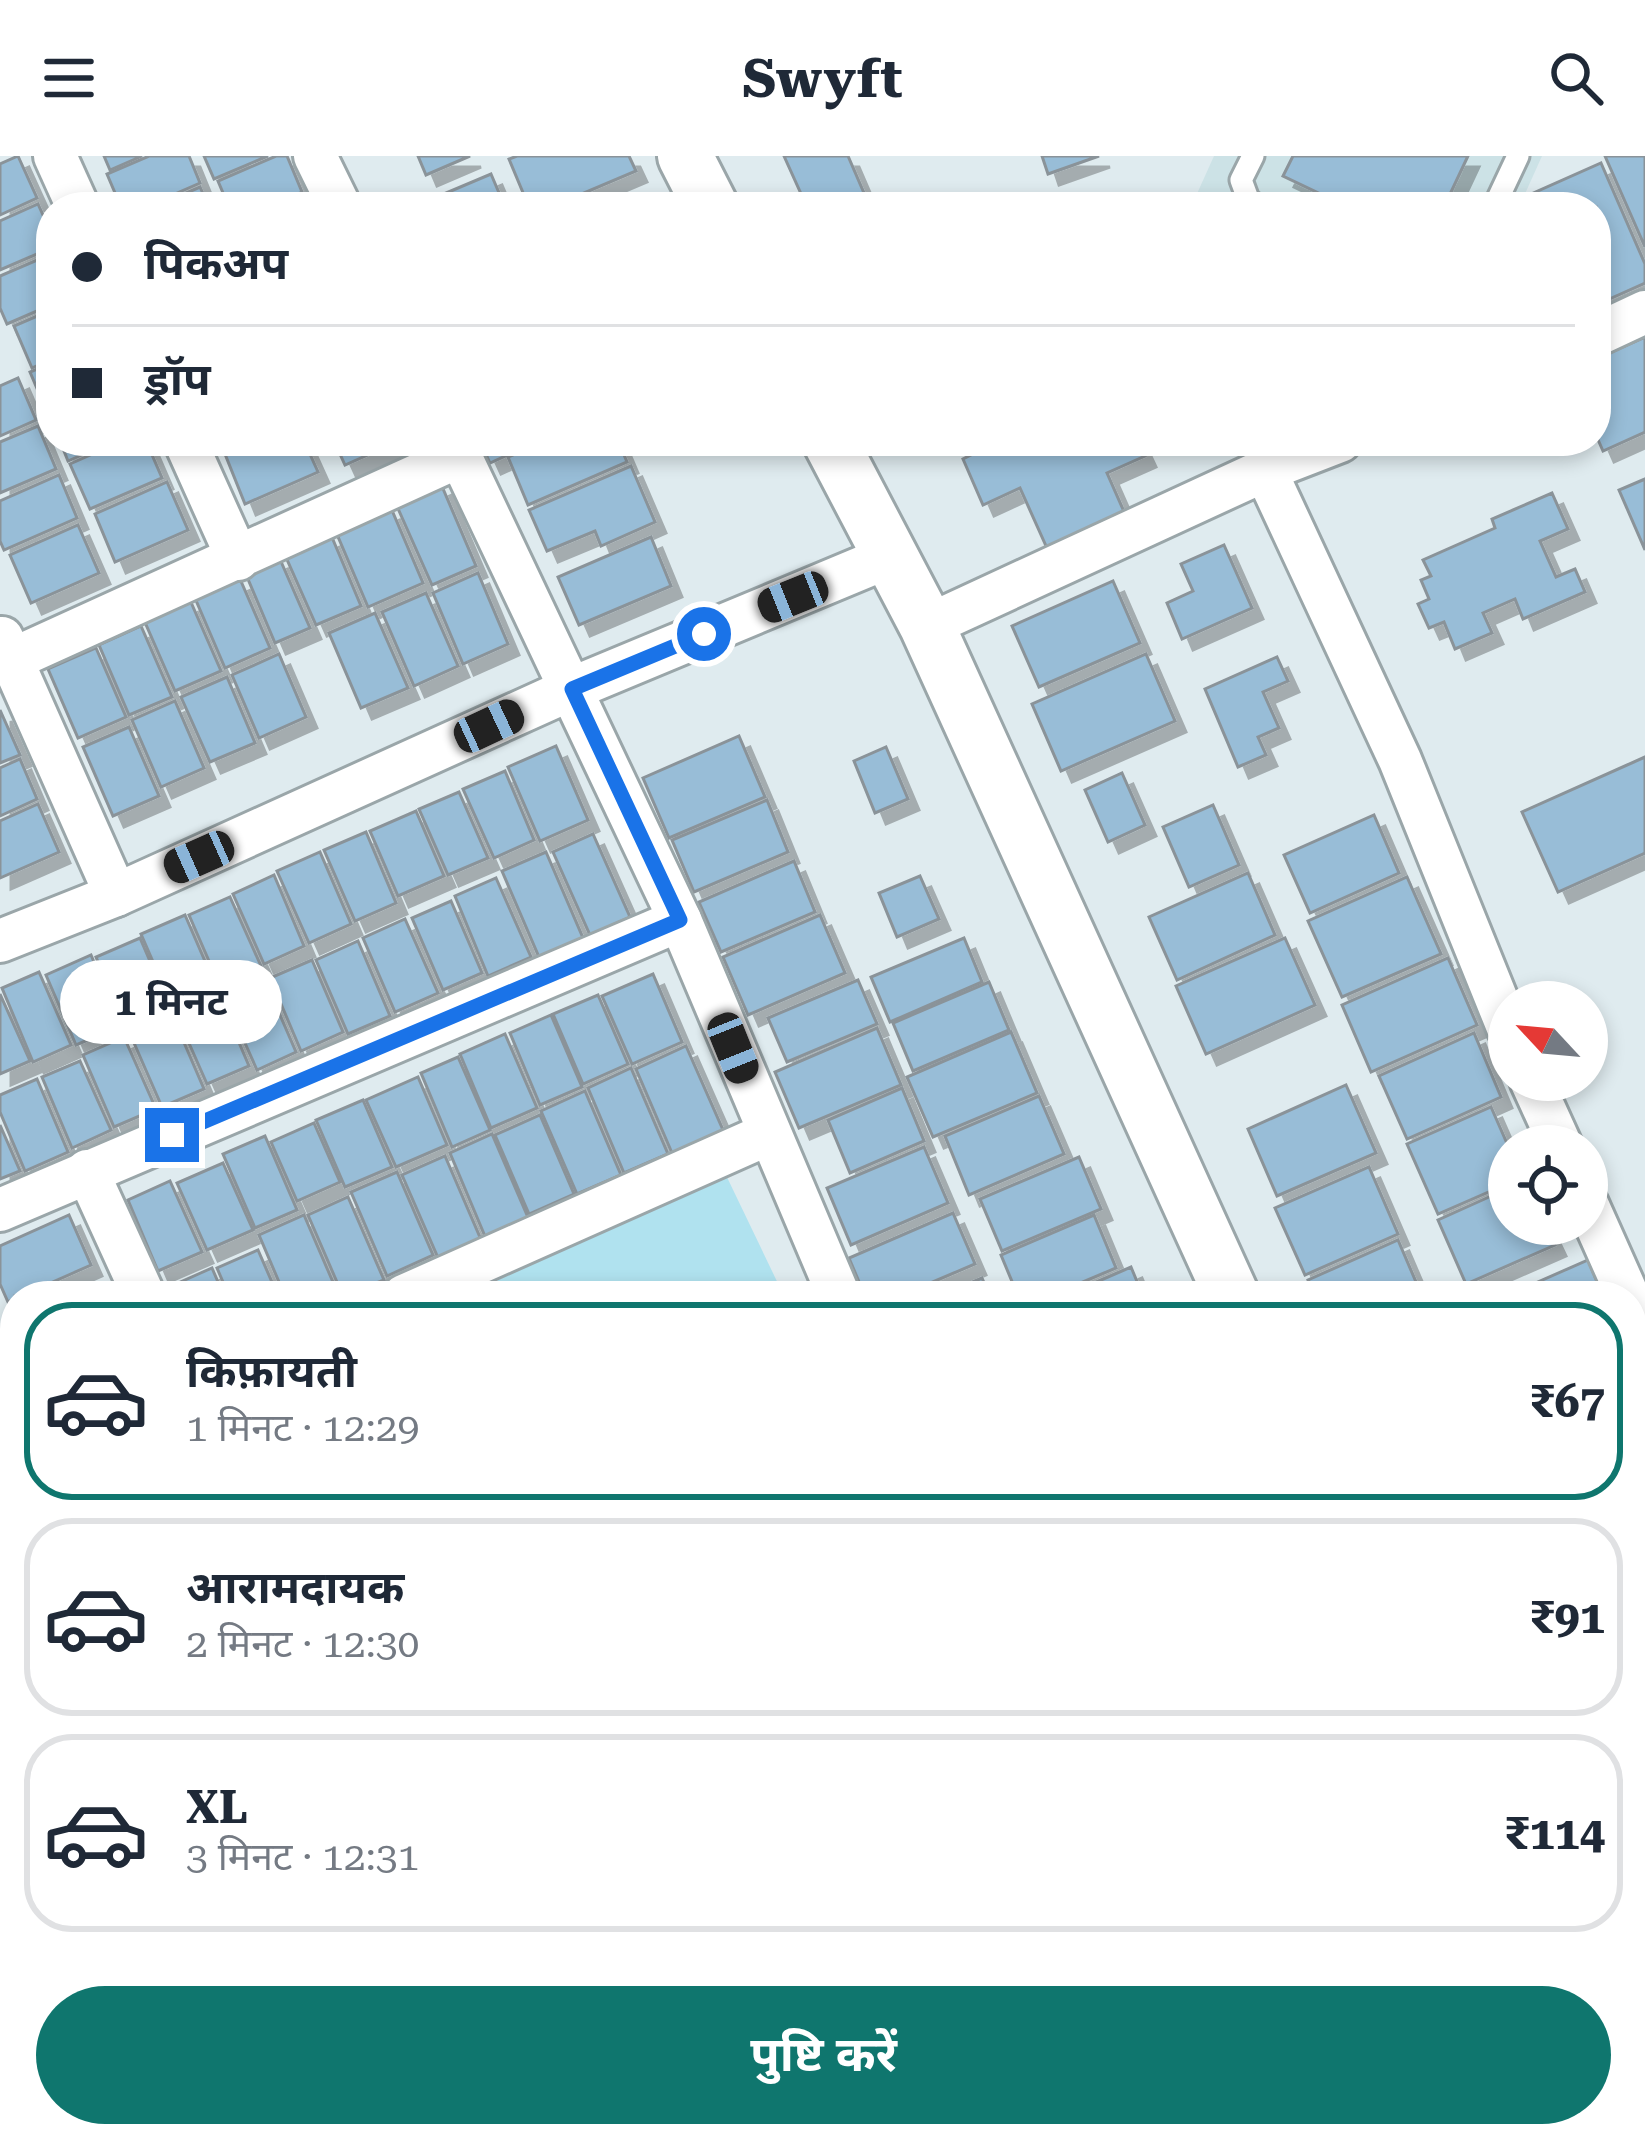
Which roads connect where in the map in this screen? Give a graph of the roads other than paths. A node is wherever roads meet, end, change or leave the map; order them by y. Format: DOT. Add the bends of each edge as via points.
graph roads {
  1 [pos="55,156"];
  2 [pos="315,156"];
  3 [pos="685,156"];
  4 [pos="1252,156"];
  5 [pos="1517,156"];
  6 [pos="71,192"];
  7 [pos="333,192"];
  8 [pos="703,192"];
  9 [pos="1245,192"];
  10 [pos="1501,192"];
  11 [pos="1645,312"];
  12 [pos="1611,327"];
  13 [pos="191,456"];
  14 [pos="440,456"];
  15 [pos="460,456"];
  16 [pos="838,456"];
  17 [pos="1301,456"];
  18 [pos="1265,470"];
  19 [pos="889,557"];
  20 [pos="238,559"];
  21 [pos="927,626"];
  22 [pos="6,646"];
  23 [pos="572,689"];
  24 [pos="116,895"];
  25 [pos="680,920"];
  26 [pos="0,941"];
  27 [pos="1489,981"];
  28 [pos="768,1134"];
  29 [pos="87,1171"];
  30 [pos="0,1210"];
  31 [pos="1605,1245"];
  32 [pos="137,1281"];
  33 [pos="438,1281"];
  34 [pos="832,1281"];
  35 [pos="1225,1281"];
  36 [pos="1621,1281"];
  1 -- 6 [label="street"];
  2 -- 7 [label="street"];
  3 -- 8 [label="street"];
  4 -- 9 [label="lane" via="1241,180"];
  5 -- 10 [label="lane"];
  11 -- 12 [label="street"];
  13 -- 20 [label="street"];
  14 -- 20 [label="street"];
  15 -- 23 [label="street"];
  16 -- 19 [label="street"];
  17 -- 18 [label="street"];
  18 -- 21 [label="street"];
  18 -- 27 [label="street" via="1400,760"];
  19 -- 21 [label="street"];
  19 -- 23 [label="street"];
  20 -- 22 [label="street"];
  21 -- 35 [label="street"];
  22 -- 24 [label="street"];
  23 -- 24 [label="street"];
  23 -- 25 [label="street"];
  24 -- 26 [label="street"];
  25 -- 28 [label="street"];
  25 -- 29 [label="street"];
  28 -- 33 [label="street"];
  28 -- 34 [label="street"];
  29 -- 30 [label="street"];
  29 -- 32 [label="street"];
  31 -- 36 [label="street"];
}
